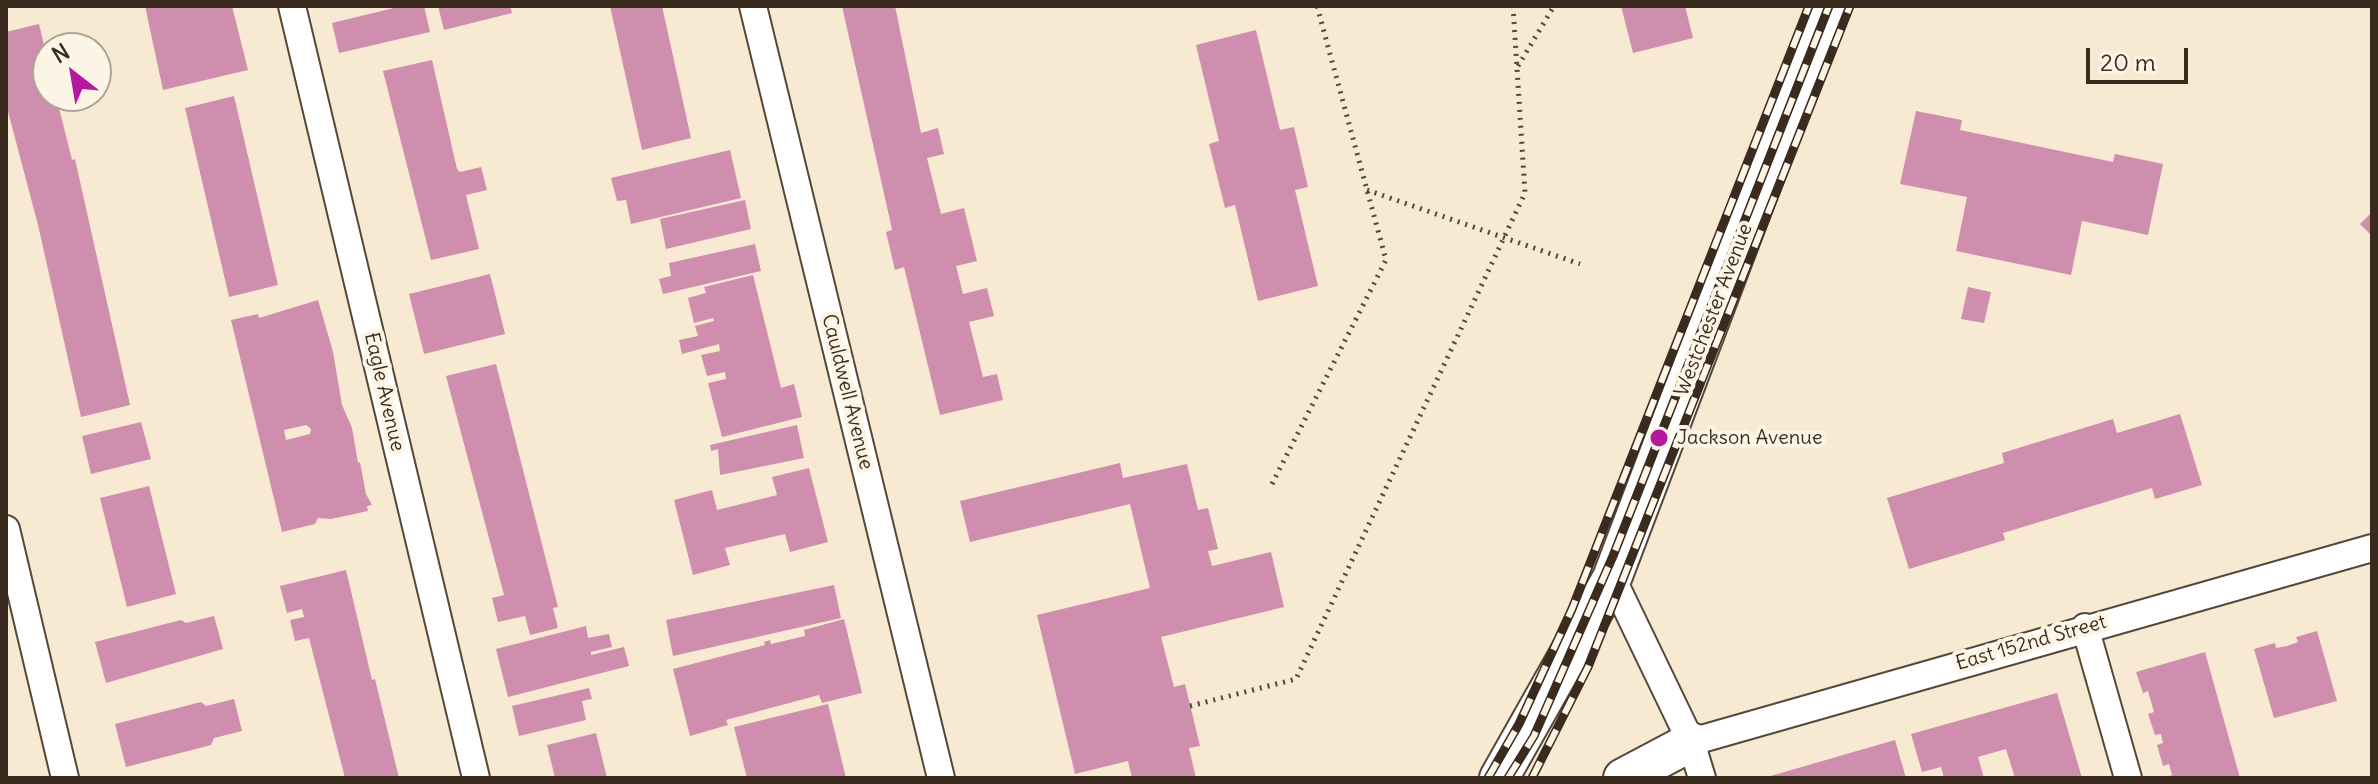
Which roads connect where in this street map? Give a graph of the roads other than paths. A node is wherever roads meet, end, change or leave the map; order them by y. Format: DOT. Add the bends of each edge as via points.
graph roads {
  1 [pos="292,6"];
  2 [pos="753,6"];
  3 [pos="1829,6"];
  4 [pos="6,529"];
  5 [pos="2372,548"];
  6 [pos="1612,578"];
  7 [pos="2085,627"];
  8 [pos="1691,742"];
  9 [pos="65,778"];
  10 [pos="476,778"];
  11 [pos="941,778"];
  12 [pos="1499,778"];
  13 [pos="1623,778"];
  14 [pos="1702,778"];
  15 [pos="2128,778"];
  1 -- 10 [label="street, Eagle Avenue"];
  2 -- 11 [label="street, Cauldwell Avenue"];
  3 -- 6 [label="main road, Westchester Avenue"];
  4 -- 9 [label="street"];
  5 -- 7 [label="street, East 152nd Street"];
  6 -- 8 [label="street"];
  6 -- 12 [label="main road, Westchester Avenue"];
  7 -- 8 [label="street, East 152nd Street"];
  7 -- 15 [label="street"];
  8 -- 13 [label="main road"];
  8 -- 14 [label="street"];
}
